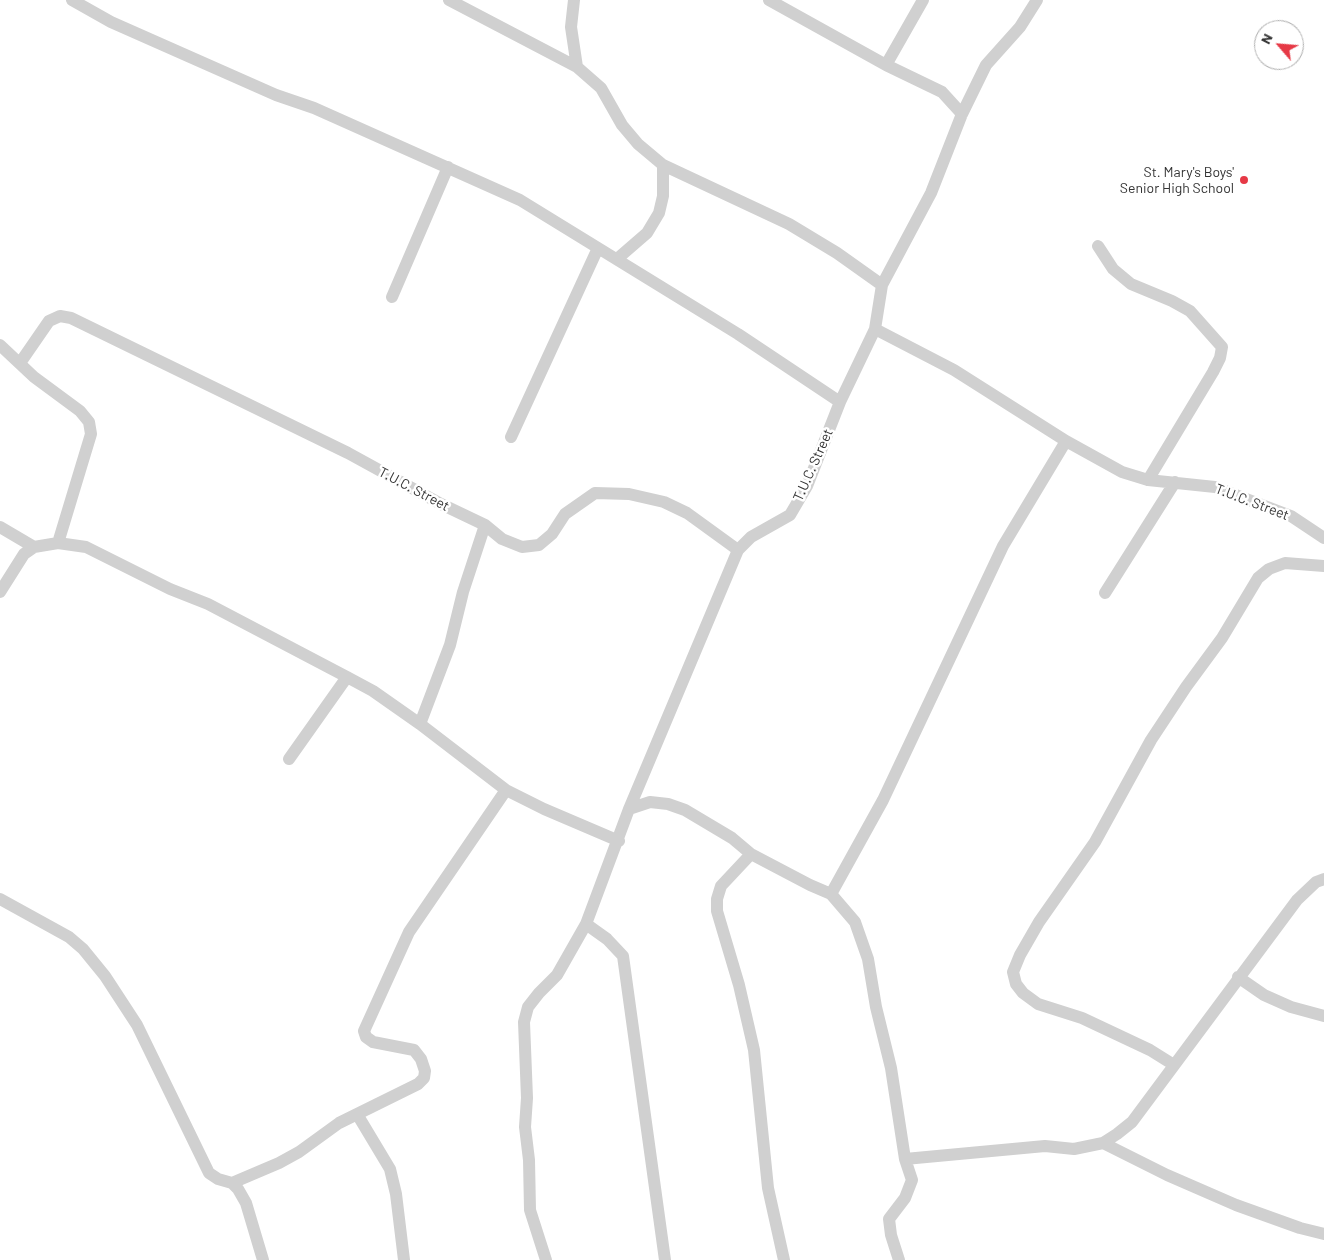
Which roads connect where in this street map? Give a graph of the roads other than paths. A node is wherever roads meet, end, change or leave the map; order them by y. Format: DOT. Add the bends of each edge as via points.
graph roads {
  1 [pos="72,0"];
  2 [pos="449,0"];
  3 [pos="574,0"];
  4 [pos="769,0"];
  5 [pos="923,0"];
  6 [pos="1037,0"];
  7 [pos="886,65"];
  8 [pos="577,67"];
  9 [pos="962,114"];
  10 [pos="662,165"];
  11 [pos="448,167"];
  12 [pos="1098,246"];
  13 [pos="598,248"];
  14 [pos="617,260"];
  15 [pos="882,285"];
  16 [pos="392,297"];
  17 [pos="875,328"];
  18 [pos="0,345"];
  19 [pos="20,363"];
  20 [pos="840,402"];
  21 [pos="511,437"];
  22 [pos="1066,441"];
  23 [pos="1148,480"];
  24 [pos="1175,482"];
  25 [pos="485,525"];
  26 [pos="0,527"];
  27 [pos="1324,538"];
  28 [pos="58,542"];
  29 [pos="34,547"];
  30 [pos="738,550"];
  31 [pos="1324,566"];
  32 [pos="0,592"];
  33 [pos="1105,593"];
  34 [pos="347,677"];
  35 [pos="420,724"];
  36 [pos="288,759"];
  37 [pos="506,790"];
  38 [pos="629,810"];
  39 [pos="619,841"];
  40 [pos="751,854"];
  41 [pos="1324,879"];
  42 [pos="831,894"];
  43 [pos="0,899"];
  44 [pos="586,924"];
  45 [pos="1238,977"];
  46 [pos="1324,1016"];
  47 [pos="1174,1065"];
  48 [pos="357,1114"];
  49 [pos="1103,1143"];
  50 [pos="905,1159"];
  51 [pos="232,1183"];
  52 [pos="1324,1234"];
  53 [pos="262,1260"];
  54 [pos="404,1260"];
  55 [pos="546,1260"];
  56 [pos="665,1260"];
  57 [pos="784,1260"];
  58 [pos="899,1260"];
  1 -- 11 [label="street" via="111,22"];
  2 -- 8 [label="street"];
  3 -- 8 [label="street" via="570,27"];
  4 -- 7 [label="street"];
  5 -- 7 [label="street"];
  6 -- 9 [label="street" via="1020,26 986,65"];
  7 -- 9 [label="street" via="942,92"];
  8 -- 10 [label="street" via="601,88 622,126"];
  9 -- 15 [label="street" via="931,193"];
  10 -- 14 [label="street" via="663,196 659,213 647,234"];
  10 -- 15 [label="street" via="789,224"];
  11 -- 13 [label="street" via="520,200"];
  11 -- 16 [label="street"];
  12 -- 23 [label="street" via="1113,269 1131,284 1190,311 1222,347 1213,372"];
  13 -- 14 [label="street"];
  13 -- 21 [label="street"];
  14 -- 20 [label="street" via="738,334"];
  15 -- 17 [label="street"];
  17 -- 20 [label="street, T.U.C. Street"];
  17 -- 22 [label="street, T.U.C. Street" via="954,370"];
  18 -- 19 [label="street"];
  19 -- 25 [label="street, T.U.C. Street" via="49,321 60,316 71,318 348,453"];
  19 -- 28 [label="street" via="80,411 89,422 91,434"];
  20 -- 30 [label="street, T.U.C. Street" via="806,486 790,515 751,537"];
  22 -- 23 [label="street, T.U.C. Street" via="1122,472"];
  22 -- 42 [label="street" via="1003,546 883,800"];
  23 -- 24 [label="street, T.U.C. Street"];
  24 -- 27 [label="street, T.U.C. Street" via="1215,487 1268,505"];
  24 -- 33 [label="street"];
  25 -- 30 [label="street, T.U.C. Street" via="502,539 522,547 539,545 552,534 565,514 595,493 630,494 664,502 687,513"];
  25 -- 35 [label="street" via="450,645"];
  26 -- 29 [label="street"];
  28 -- 29 [label="street"];
  28 -- 34 [label="street" via="86,547 126,565"];
  29 -- 32 [label="street" via="24,554"];
  30 -- 38 [label="street"];
  31 -- 47 [label="street" via="1285,562 1258,578 1222,638 1151,740 1095,842 1039,922 1013,972 1023,994 1038,1004 1082,1018"];
  34 -- 35 [label="street"];
  34 -- 36 [label="street"];
  35 -- 37 [label="street"];
  37 -- 39 [label="street"];
  37 -- 48 [label="street" via="409,932 364,1030 366,1037 373,1042 414,1050 421,1058 424,1078"];
  38 -- 39 [label="street"];
  38 -- 40 [label="street" via="650,802 685,810 732,838"];
  39 -- 44 [label="street"];
  40 -- 42 [label="street"];
  40 -- 57 [label="street" via="720,886 717,905 754,1050 768,1188"];
  41 -- 45 [label="street" via="1316,882 1297,900"];
  42 -- 50 [label="street" via="855,922 868,959 891,1068"];
  43 -- 51 [label="street" via="69,937 83,949 137,1025 209,1173 218,1180"];
  44 -- 55 [label="street" via="557,975 528,1007 524,1022 529,1204"];
  44 -- 56 [label="street" via="623,956"];
  45 -- 46 [label="street" via="1264,995"];
  45 -- 47 [label="street"];
  47 -- 49 [label="street" via="1132,1122"];
  48 -- 51 [label="street" via="338,1123 293,1156"];
  48 -- 54 [label="street" via="390,1169"];
  49 -- 50 [label="street" via="1074,1149 1045,1146 1003,1148"];
  49 -- 52 [label="street" via="1236,1205"];
  50 -- 58 [label="street" via="912,1180 905,1198 889,1219"];
  51 -- 53 [label="street" via="246,1204"];
}
